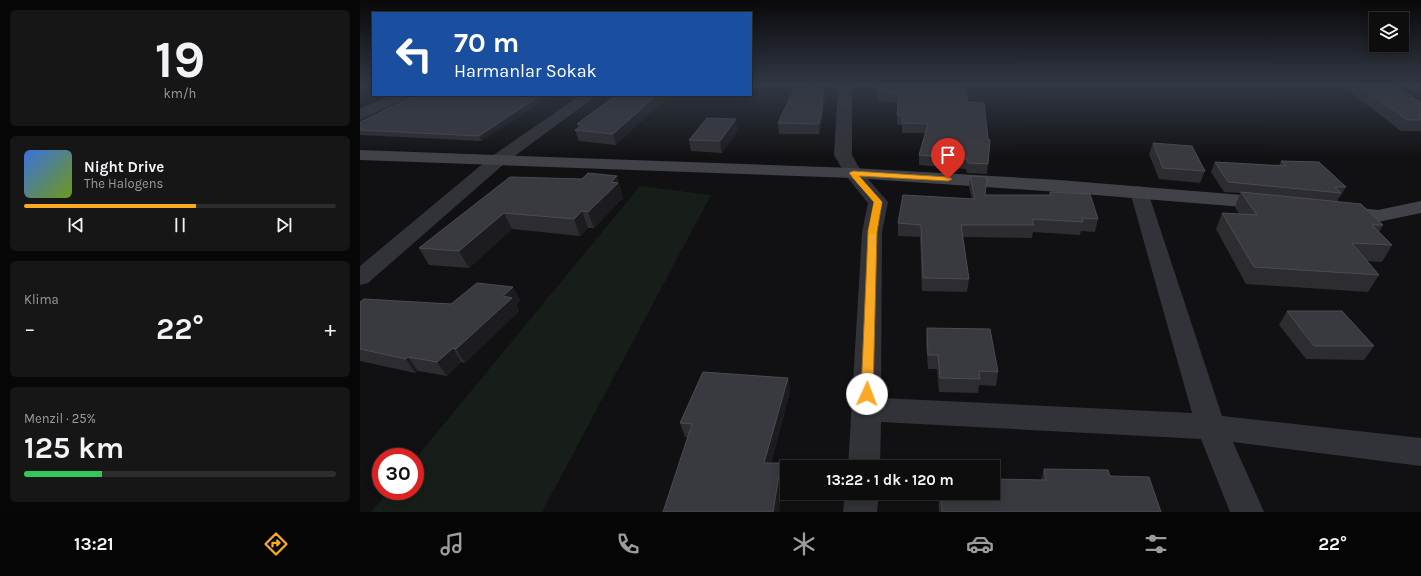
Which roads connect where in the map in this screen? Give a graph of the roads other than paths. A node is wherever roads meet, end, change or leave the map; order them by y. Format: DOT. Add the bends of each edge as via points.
graph roads {
  1 [pos="371,110"];
  2 [pos="569,110"];
  3 [pos="844,110"];
  4 [pos="360,115"];
  5 [pos="360,154"];
  6 [pos="498,160"];
  7 [pos="853,173"];
  8 [pos="1139,192"];
  9 [pos="1283,205"];
  10 [pos="1418,209"];
  11 [pos="1330,210"];
  12 [pos="360,278"];
  13 [pos="866,409"];
  14 [pos="1211,427"];
  15 [pos="1421,452"];
  16 [pos="864,460"];
  17 [pos="861,500"];
  18 [pos="860,512"];
  19 [pos="1246,512"];
  1 -- 4 [label="street"];
  2 -- 6 [label="street"];
  3 -- 7 [label="street" via="843,155"];
  5 -- 6 [label="street"];
  6 -- 7 [label="street"];
  6 -- 12 [label="street"];
  7 -- 8 [label="street"];
  7 -- 13 [label="street" via="878,202 872,232"];
  8 -- 9 [label="street"];
  8 -- 14 [label="street"];
  10 -- 11 [label="street" via="1378,216"];
  13 -- 14 [label="street"];
  13 -- 16 [label="street"];
  14 -- 15 [label="street"];
  14 -- 19 [label="street"];
  17 -- 18 [label="street"];
}
